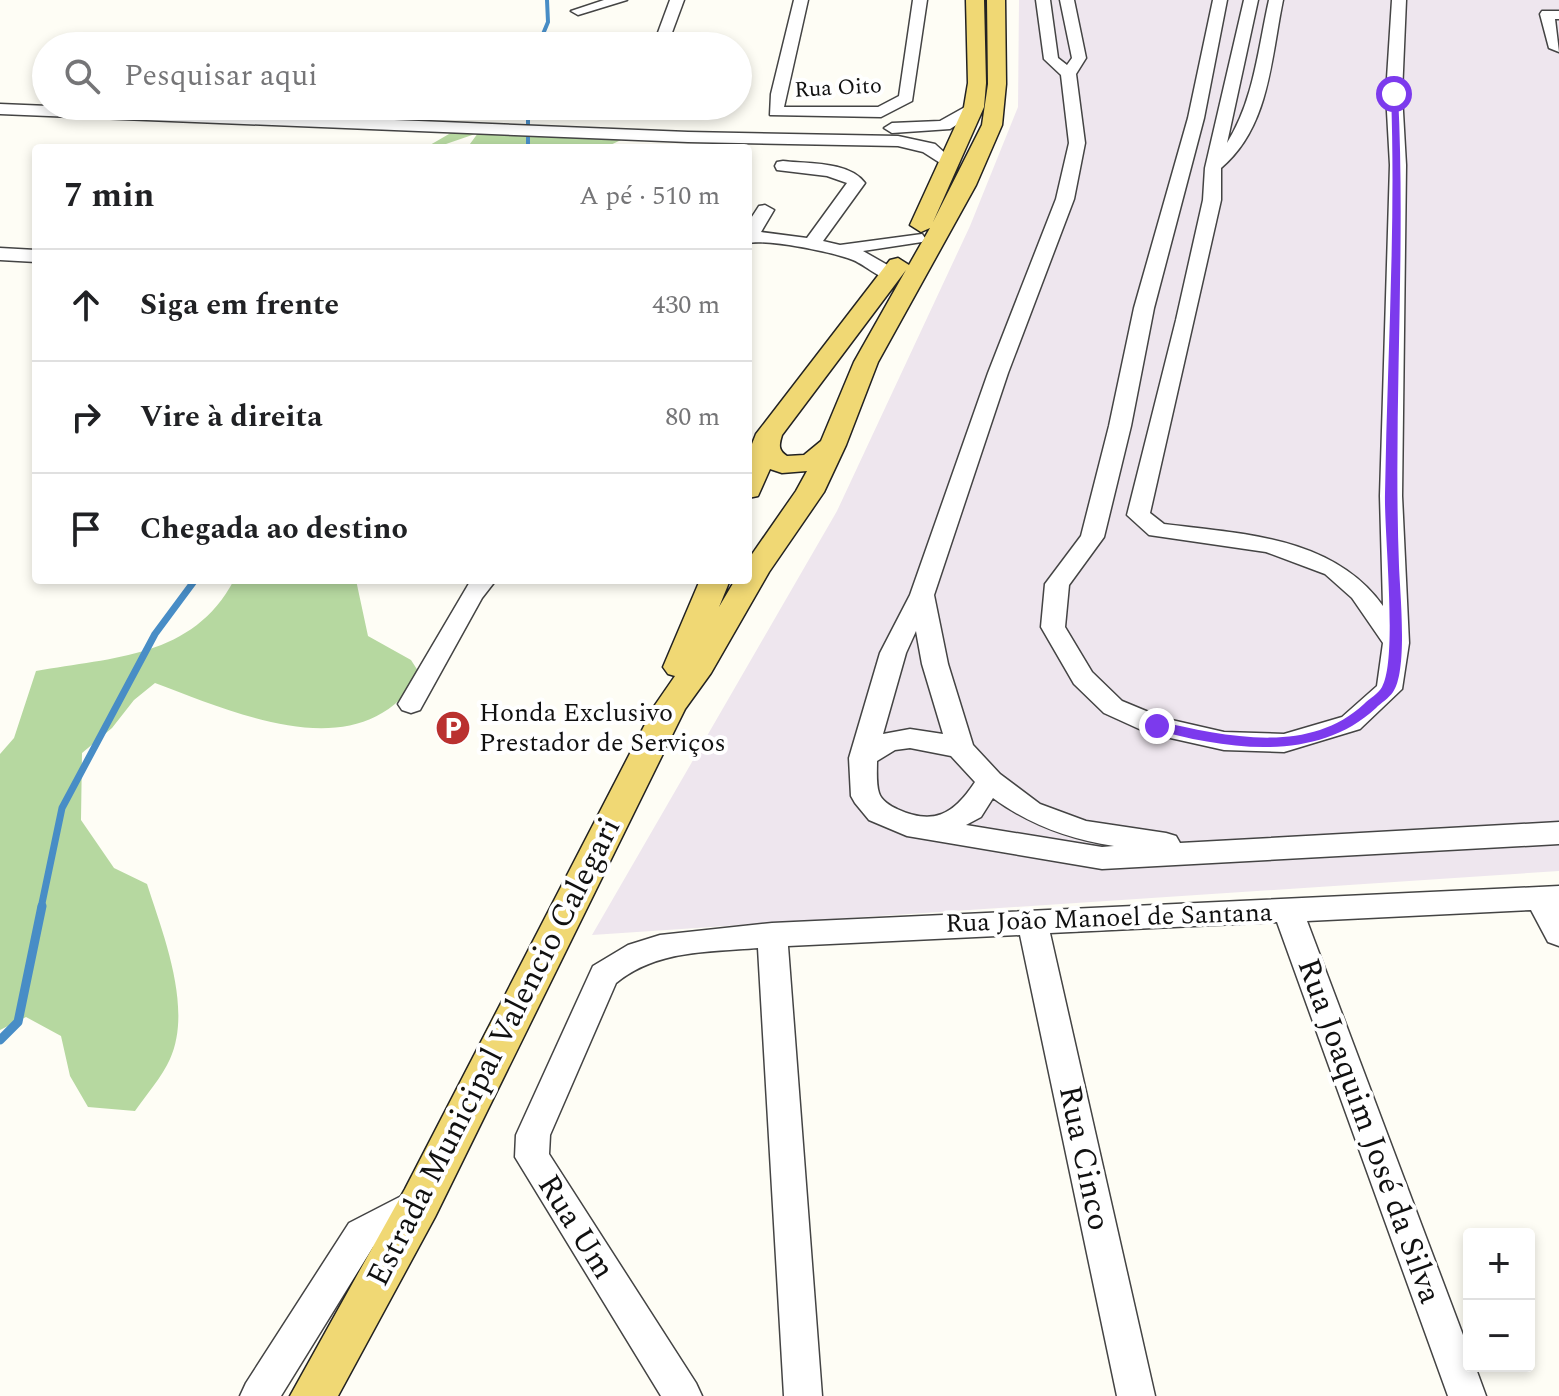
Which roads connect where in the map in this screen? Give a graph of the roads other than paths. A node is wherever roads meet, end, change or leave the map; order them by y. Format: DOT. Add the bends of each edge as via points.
graph roads {
  1 [pos="620,0"];
  2 [pos="677,0"];
  3 [pos="801,0"];
  4 [pos="920,0"];
  5 [pos="975,0"];
  6 [pos="996,0"];
  7 [pos="1043,0"];
  8 [pos="1067,0"];
  9 [pos="1220,0"];
  10 [pos="1251,0"];
  11 [pos="1276,0"];
  12 [pos="1399,0"];
  13 [pos="1533,8"];
  14 [pos="578,11"];
  15 [pos="1559,13"];
  16 [pos="665,32"];
  17 [pos="1048,42"];
  18 [pos="1076,42"];
  19 [pos="1559,48"];
  20 [pos="1068,74"];
  21 [pos="0,97"];
  22 [pos="32,102"];
  23 [pos="32,106"];
  24 [pos="974,107"];
  25 [pos="0,109"];
  26 [pos="1196,118"];
  27 [pos="421,120"];
  28 [pos="449,120"];
  29 [pos="1224,121"];
  30 [pos="495,123"];
  31 [pos="553,126"];
  32 [pos="948,163"];
  33 [pos="783,166"];
  34 [pos="1213,168"];
  35 [pos="765,210"];
  36 [pos="1167,215"];
  37 [pos="752,232"];
  38 [pos="752,237"];
  39 [pos="916,238"];
  40 [pos="811,245"];
  41 [pos="836,250"];
  42 [pos="0,254"];
  43 [pos="32,256"];
  44 [pos="891,275"];
  45 [pos="769,434"];
  46 [pos="833,445"];
  47 [pos="752,479"];
  48 [pos="752,576"];
  49 [pos="481,584"];
  50 [pos="713,584"];
  51 [pos="747,584"];
  52 [pos="922,595"];
  53 [pos="1396,643"];
  54 [pos="411,704"];
  55 [pos="671,705"];
  56 [pos="961,749"];
  57 [pos="863,758"];
  58 [pos="990,781"];
  59 [pos="934,830"];
  60 [pos="1559,833"];
  61 [pos="1221,852"];
  62 [pos="1550,898"];
  63 [pos="1288,911"];
  64 [pos="1032,921"];
  65 [pos="1559,934"];
  66 [pos="772,935"];
  67 [pos="660,946"];
  68 [pos="420,1203"];
  69 [pos="259,1396"];
  70 [pos="313,1396"];
  71 [pos="683,1396"];
  72 [pos="803,1396"];
  73 [pos="1136,1396"];
  74 [pos="1467,1396"];
  1 -- 14 [label="street"];
  2 -- 16 [label="street"];
  3 -- 4 [label="street, Rua Oito" via="776,112 881,112 896,106 906,98"];
  5 -- 24 [label="main road"];
  6 -- 46 [label="main road, Estrada Municipal Valencio Calegari" via="992,125 965,185 866,362"];
  7 -- 17 [label="street"];
  8 -- 18 [label="street"];
  9 -- 26 [label="street"];
  10 -- 29 [label="street"];
  11 -- 34 [label="street" via="1255,105 1246,129"];
  12 -- 53 [label="street" via="1391,496"];
  13 -- 15 [label="street"];
  15 -- 19 [label="street" via="1547,14"];
  17 -- 18 [label="street"];
  17 -- 20 [label="street" via="1051,59"];
  18 -- 20 [label="street" via="1079,58"];
  20 -- 52 [label="street" via="1077,143 1065,199"];
  21 -- 22 [label="street"];
  23 -- 25 [label="street"];
  24 -- 31 [label="street" via="951,123 926,128"];
  24 -- 32 [label="main road"];
  26 -- 29 [label="street"];
  26 -- 36 [label="street"];
  27 -- 30 [label="street"];
  28 -- 30 [label="street"];
  29 -- 34 [label="street"];
  30 -- 31 [label="street"];
  31 -- 32 [label="street" via="898,141 929,148"];
  32 -- 39 [label="main road"];
  33 -- 40 [label="street" via="829,171 856,183"];
  34 -- 36 [label="street"];
  34 -- 53 [label="street" via="1212,200 1138,515 1157,530 1270,545 1333,569 1361,593"];
  35 -- 37 [label="street"];
  36 -- 53 [label="street" via="1092,537 1057,584 1053,627 1083,678 1113,707 1157,726 1224,741 1284,743 1351,723 1389,689"];
  38 -- 40 [label="street"];
  39 -- 41 [label="street"];
  39 -- 44 [label="main road"];
  40 -- 41 [label="street"];
  41 -- 44 [label="street" via="878,263"];
  42 -- 43 [label="street"];
  44 -- 45 [label="main road"];
  45 -- 46 [label="main road" via="767,451 782,465 811,462"];
  45 -- 47 [label="main road"];
  46 -- 48 [label="main road, Estrada Municipal Valencio Calegari" via="810,492"];
  49 -- 54 [label="street"];
  50 -- 55 [label="main road, Estrada Municipal Valencio Calegari" via="678,668"];
  51 -- 55 [label="main road, Estrada Municipal Valencio Calegari"];
  52 -- 56 [label="street" via="935,664"];
  52 -- 57 [label="street" via="893,653"];
  55 -- 68 [label="main road, Estrada Municipal Valencio Calegari"];
  56 -- 57 [label="street" via="929,739 896,740 878,744"];
  56 -- 58 [label="street"];
  57 -- 59 [label="street" via="865,796 879,813 907,826"];
  58 -- 59 [label="street" via="971,810"];
  58 -- 61 [label="street" via="1030,811 1083,831"];
  59 -- 61 [label="street" via="1102,858"];
  60 -- 61 [label="street"];
  62 -- 63 [label="street, Rua João Manoel de Santana"];
  62 -- 65 [label="street"];
  63 -- 64 [label="street, Rua João Manoel de Santana"];
  63 -- 74 [label="street, Rua Joaquim José da Silva"];
  64 -- 66 [label="street, Rua João Manoel de Santana"];
  64 -- 73 [label="street, Rua Cinco"];
  66 -- 67 [label="street, Rua João Manoel de Santana"];
  66 -- 72 [label="street"];
  67 -- 71 [label="street, Rua Um" via="614,964 604,975 533,1135 532,1157"];
  68 -- 69 [label="street" via="361,1235"];
  68 -- 70 [label="main road, Estrada Municipal Valencio Calegari"];
}
